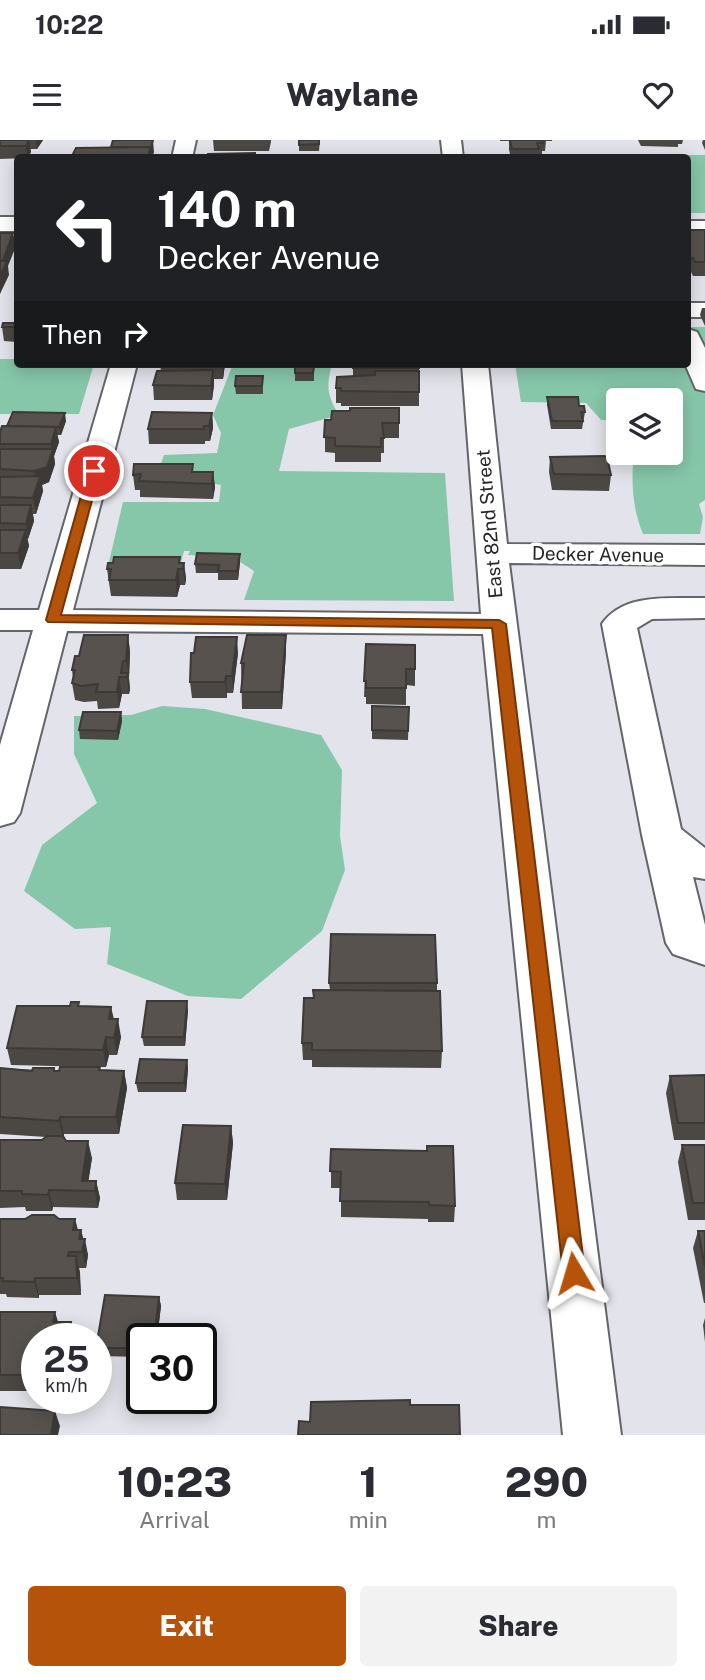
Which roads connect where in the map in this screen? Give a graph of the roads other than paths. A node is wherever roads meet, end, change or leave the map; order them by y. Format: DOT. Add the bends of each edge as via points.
graph roads {
  1 [pos="691,345"];
  2 [pos="123,368"];
  3 [pos="475,368"];
  4 [pos="705,383"];
  5 [pos="492,553"];
  6 [pos="704,561"];
  7 [pos="705,608"];
  8 [pos="0,620"];
  9 [pos="52,620"];
  10 [pos="499,624"];
  11 [pos="0,813"];
  12 [pos="662,835"];
  13 [pos="705,865"];
  14 [pos="705,949"];
  15 [pos="593,1435"];
  1 -- 4 [label="street"];
  2 -- 9 [label="street"];
  3 -- 5 [label="street, East 82nd Street"];
  5 -- 6 [label="street, Decker Avenue"];
  5 -- 10 [label="street, East 82nd Street"];
  7 -- 12 [label="street" via="645,609 619,624"];
  8 -- 9 [label="street"];
  9 -- 10 [label="street"];
  9 -- 11 [label="street"];
  10 -- 15 [label="street, East 82nd Street"];
  12 -- 13 [label="street"];
  12 -- 14 [label="street" via="688,943"];
}
